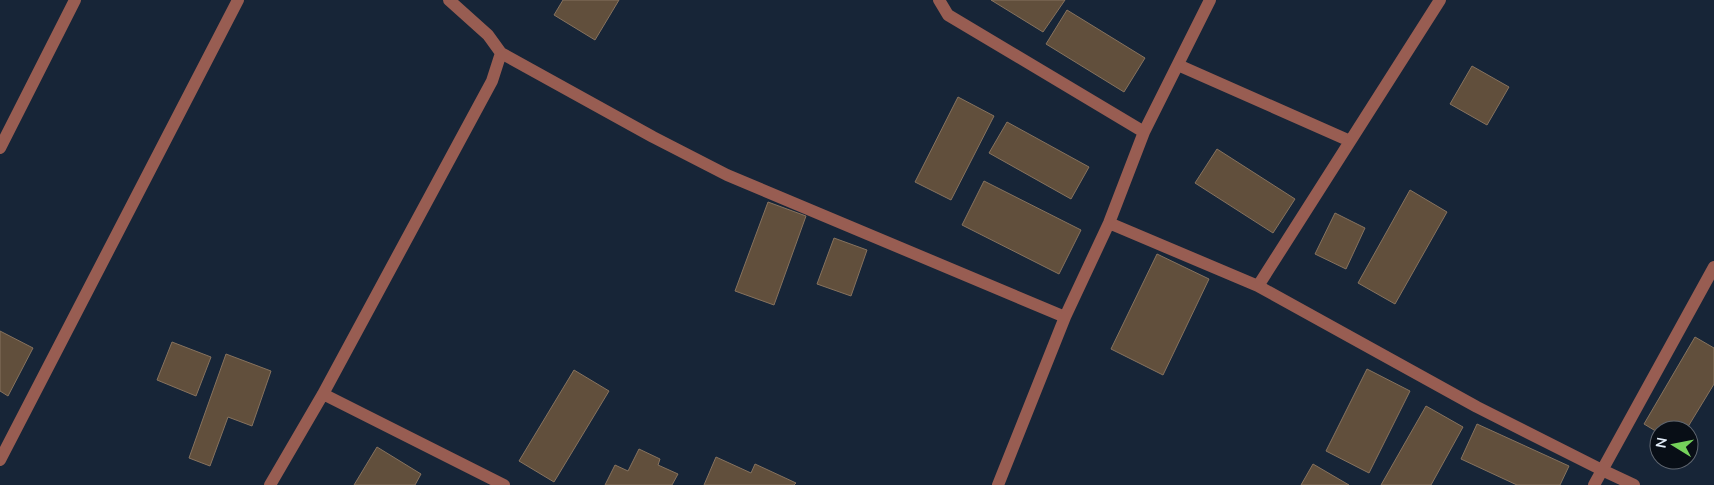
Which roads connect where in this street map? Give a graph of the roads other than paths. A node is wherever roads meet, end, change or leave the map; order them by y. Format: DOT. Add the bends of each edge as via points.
graph roads {
  1 [pos="75,0"];
  2 [pos="238,0"];
  3 [pos="450,0"];
  4 [pos="939,0"];
  5 [pos="1210,0"];
  6 [pos="1440,0"];
  7 [pos="501,53"];
  8 [pos="1178,65"];
  9 [pos="1144,132"];
  10 [pos="1350,141"];
  11 [pos="0,148"];
  12 [pos="1108,223"];
  13 [pos="1714,267"];
  14 [pos="1258,286"];
  15 [pos="1065,317"];
  16 [pos="323,394"];
  17 [pos="0,460"];
  18 [pos="1602,470"];
  19 [pos="270,485"];
  20 [pos="504,485"];
  21 [pos="998,485"];
  22 [pos="1594,485"];
  23 [pos="1634,485"];
  1 -- 11 [label="street"];
  2 -- 17 [label="street"];
  3 -- 7 [label="street" via="488,35"];
  4 -- 9 [label="street" via="948,15"];
  5 -- 8 [label="street"];
  6 -- 10 [label="street"];
  7 -- 15 [label="street" via="727,175"];
  7 -- 16 [label="street" via="492,82"];
  8 -- 9 [label="street"];
  8 -- 10 [label="street"];
  9 -- 12 [label="street"];
  10 -- 14 [label="street"];
  12 -- 14 [label="street"];
  12 -- 15 [label="street"];
  13 -- 18 [label="street"];
  14 -- 18 [label="street" via="1477,407"];
  15 -- 21 [label="street"];
  16 -- 19 [label="street"];
  16 -- 20 [label="street"];
  18 -- 22 [label="street"];
  18 -- 23 [label="street"];
}
